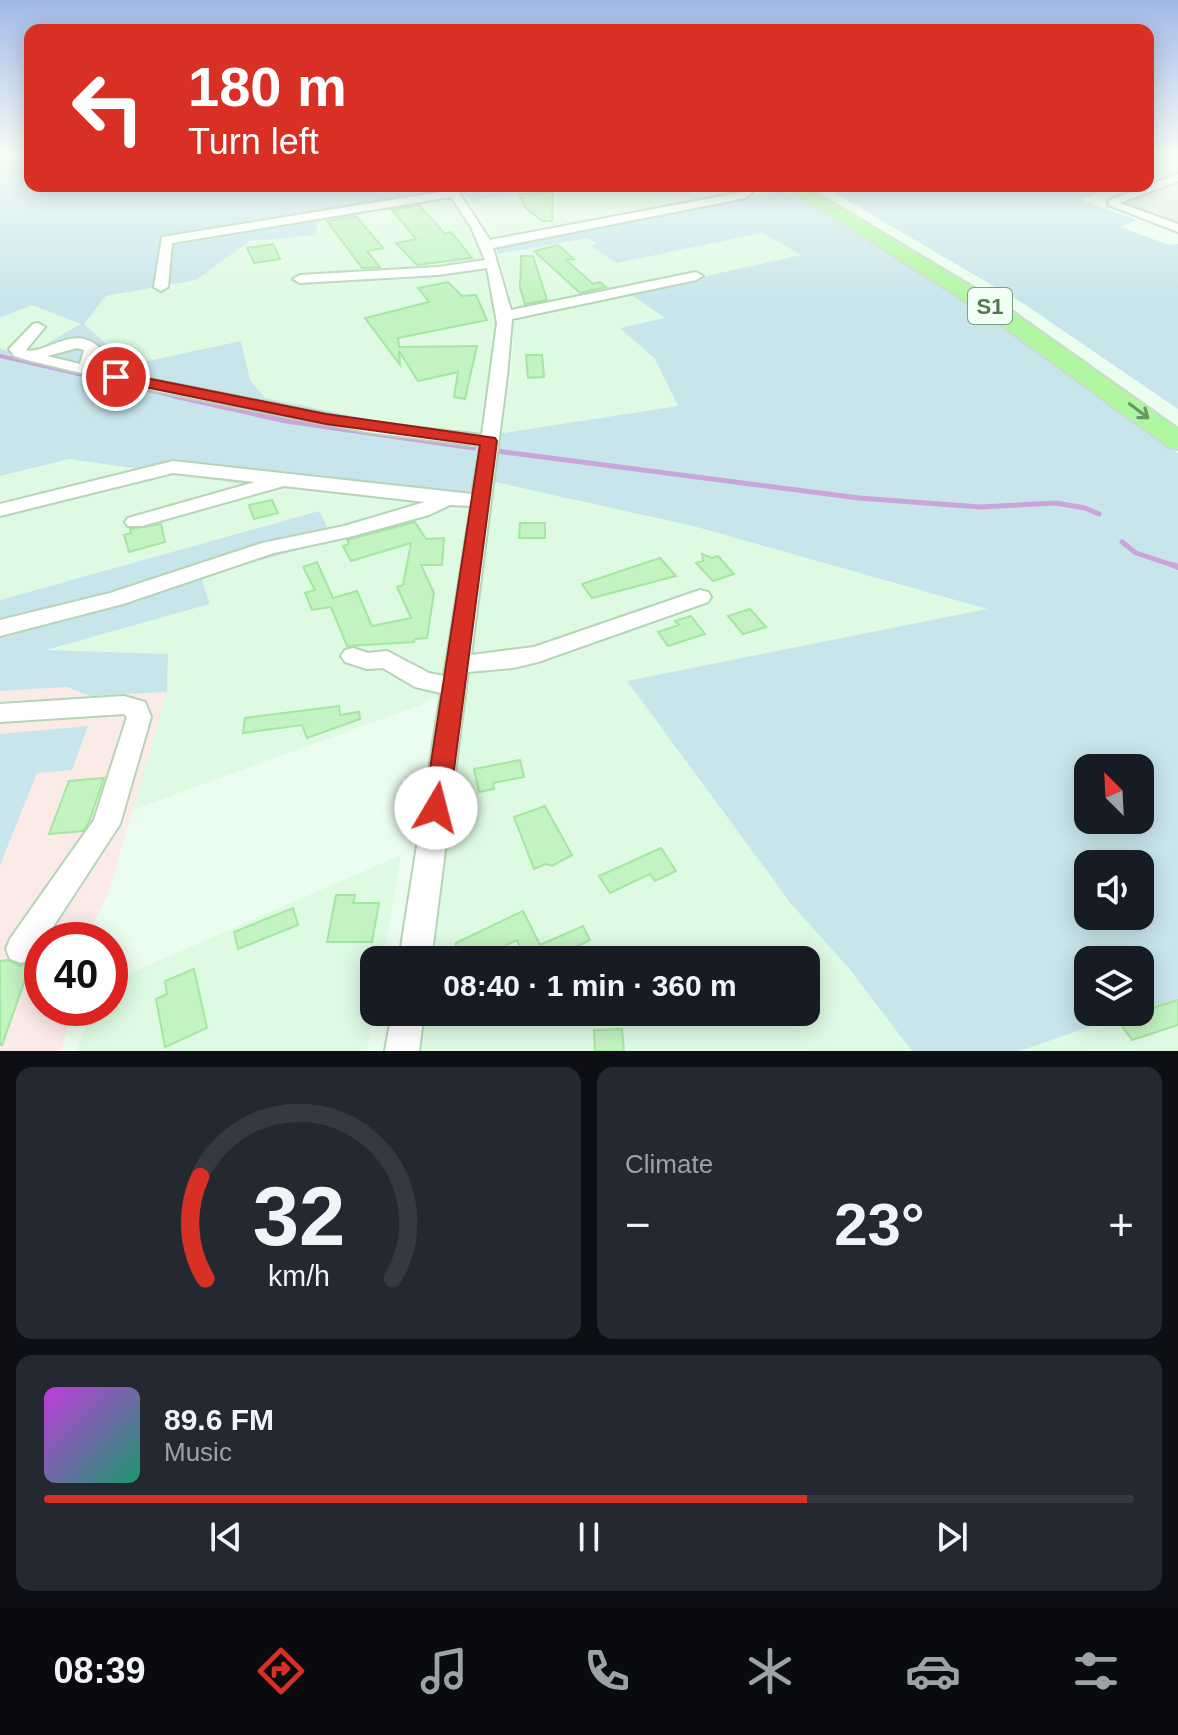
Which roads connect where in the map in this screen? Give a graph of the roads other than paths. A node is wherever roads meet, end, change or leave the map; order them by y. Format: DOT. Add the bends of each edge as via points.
graph roads {
  1 [pos="361,205"];
  2 [pos="460,205"];
  3 [pos="701,205"];
  4 [pos="823,205"];
  5 [pos="847,205"];
  6 [pos="1114,205"];
  7 [pos="1178,228"];
  8 [pos="489,254"];
  9 [pos="696,276"];
  10 [pos="300,279"];
  11 [pos="161,287"];
  12 [pos="504,316"];
  13 [pos="38,327"];
  14 [pos="33,357"];
  15 [pos="86,370"];
  16 [pos="1178,417"];
  17 [pos="489,441"];
  18 [pos="1178,441"];
  19 [pos="280,480"];
  20 [pos="447,499"];
  21 [pos="480,500"];
  22 [pos="0,510"];
  23 [pos="135,522"];
  24 [pos="700,597"];
  25 [pos="0,628"];
  26 [pos="353,656"];
  27 [pos="455,675"];
  28 [pos="0,713"];
  29 [pos="417,946"];
  30 [pos="21,949"];
  31 [pos="406,1026"];
  32 [pos="402,1051"];
  1 -- 11 [label="street" via="166,240"];
  2 -- 8 [label="street"];
  3 -- 8 [label="street"];
  4 -- 18 [label="highway, S1, one-way" via="998,312"];
  5 -- 16 [label="highway, S1" via="1072,342"];
  6 -- 7 [label="street"];
  8 -- 10 [label="street" via="438,271"];
  8 -- 12 [label="street"];
  9 -- 12 [label="street"];
  12 -- 17 [label="street"];
  13 -- 14 [label="street" via="17,349"];
  14 -- 15 [label="street"];
  14 -- 15 [label="street" via="59,346 88,345 92,348"];
  15 -- 17 [label="street" via="326,419"];
  17 -- 21 [label="street"];
  19 -- 20 [label="street"];
  19 -- 22 [label="street" via="173,467"];
  19 -- 23 [label="street"];
  20 -- 21 [label="street"];
  20 -- 25 [label="street" via="407,515 269,548 115,599"];
  21 -- 27 [label="street"];
  24 -- 27 [label="street" via="538,654"];
  26 -- 27 [label="street" via="387,659 423,681"];
  27 -- 29 [label="street"];
  28 -- 30 [label="street" via="124,705 136,708 139,717 106,824"];
  31 -- 32 [label="street"];
}
